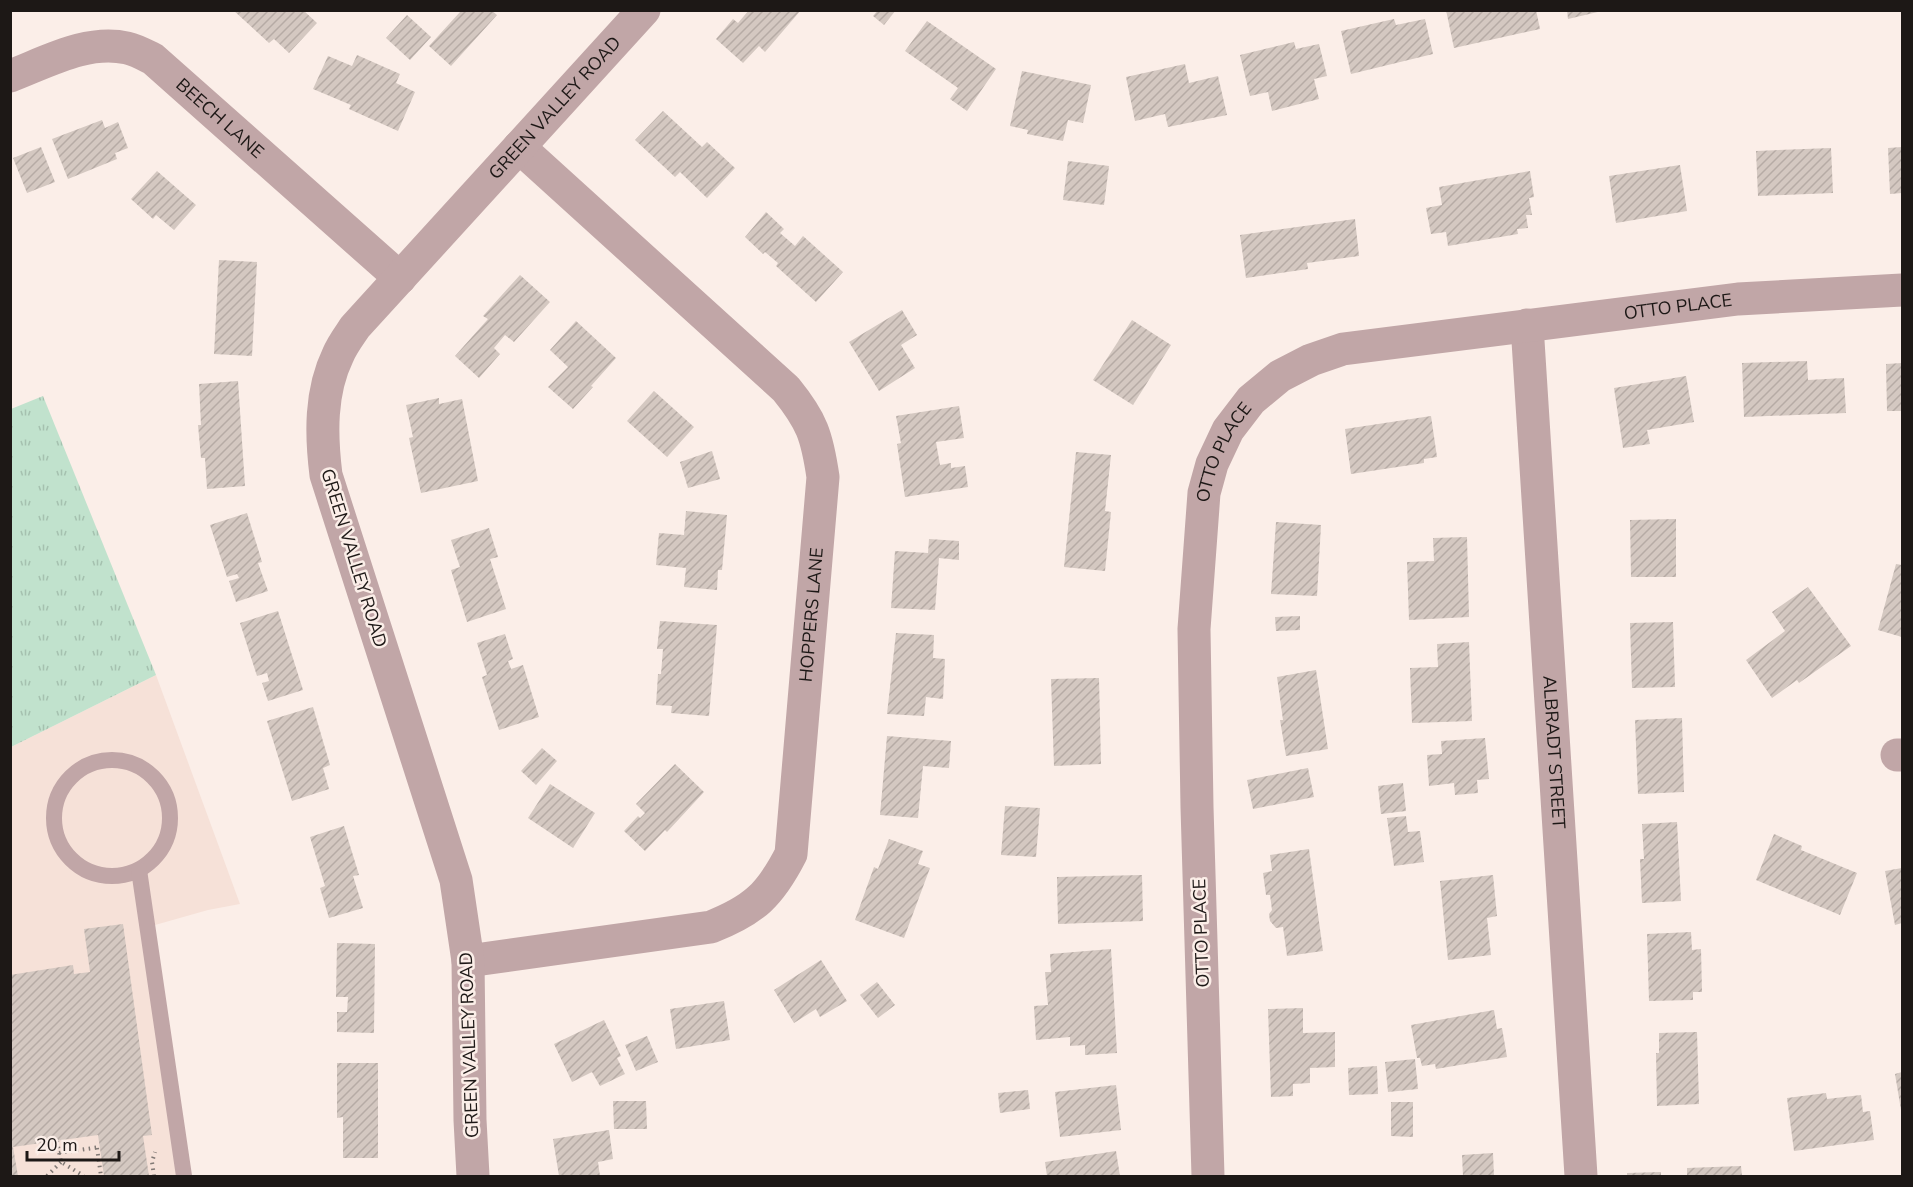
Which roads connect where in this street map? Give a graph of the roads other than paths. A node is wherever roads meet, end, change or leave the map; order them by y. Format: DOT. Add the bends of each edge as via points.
graph roads {
  1 [pos="644,10"];
  2 [pos="10,76"];
  3 [pos="519,147"];
  4 [pos="400,278"];
  5 [pos="1902,290"];
  6 [pos="1527,326"];
  7 [pos="139,870"];
  8 [pos="468,961"];
  9 [pos="184,1176"];
  10 [pos="473,1176"];
  11 [pos="1208,1176"];
  12 [pos="1581,1176"];
  1 -- 3 [label="street, GREEN VALLEY ROAD"];
  2 -- 4 [label="street, BEECH LANE" via="77,50 102,45 128,48 153,59"];
  3 -- 4 [label="street, GREEN VALLEY ROAD"];
  3 -- 8 [label="street, HOPPERS LANE" via="786,389 805,413 818,444 823,477 791,854 778,879 761,900 736,917 711,927"];
  4 -- 8 [label="street, GREEN VALLEY ROAD" via="355,327 337,356 326,393 321,436 326,475 456,880"];
  5 -- 6 [label="street, OTTO PLACE" via="1738,299"];
  6 -- 11 [label="street, OTTO PLACE" via="1343,349 1311,360 1280,376 1251,400 1228,430 1212,464 1204,493 1194,629"];
  6 -- 12 [label="street, ALBRADT STREET"];
  7 -- 7 [label="lane" via="159,852 168,834 170,814 166,795 156,778 121,759 101,760 82,767 67,780 57,797 53,816 56,836 65,854 80,867 99,875 126,875"];
  7 -- 9 [label="lane"];
  8 -- 10 [label="street, GREEN VALLEY ROAD"];
}
